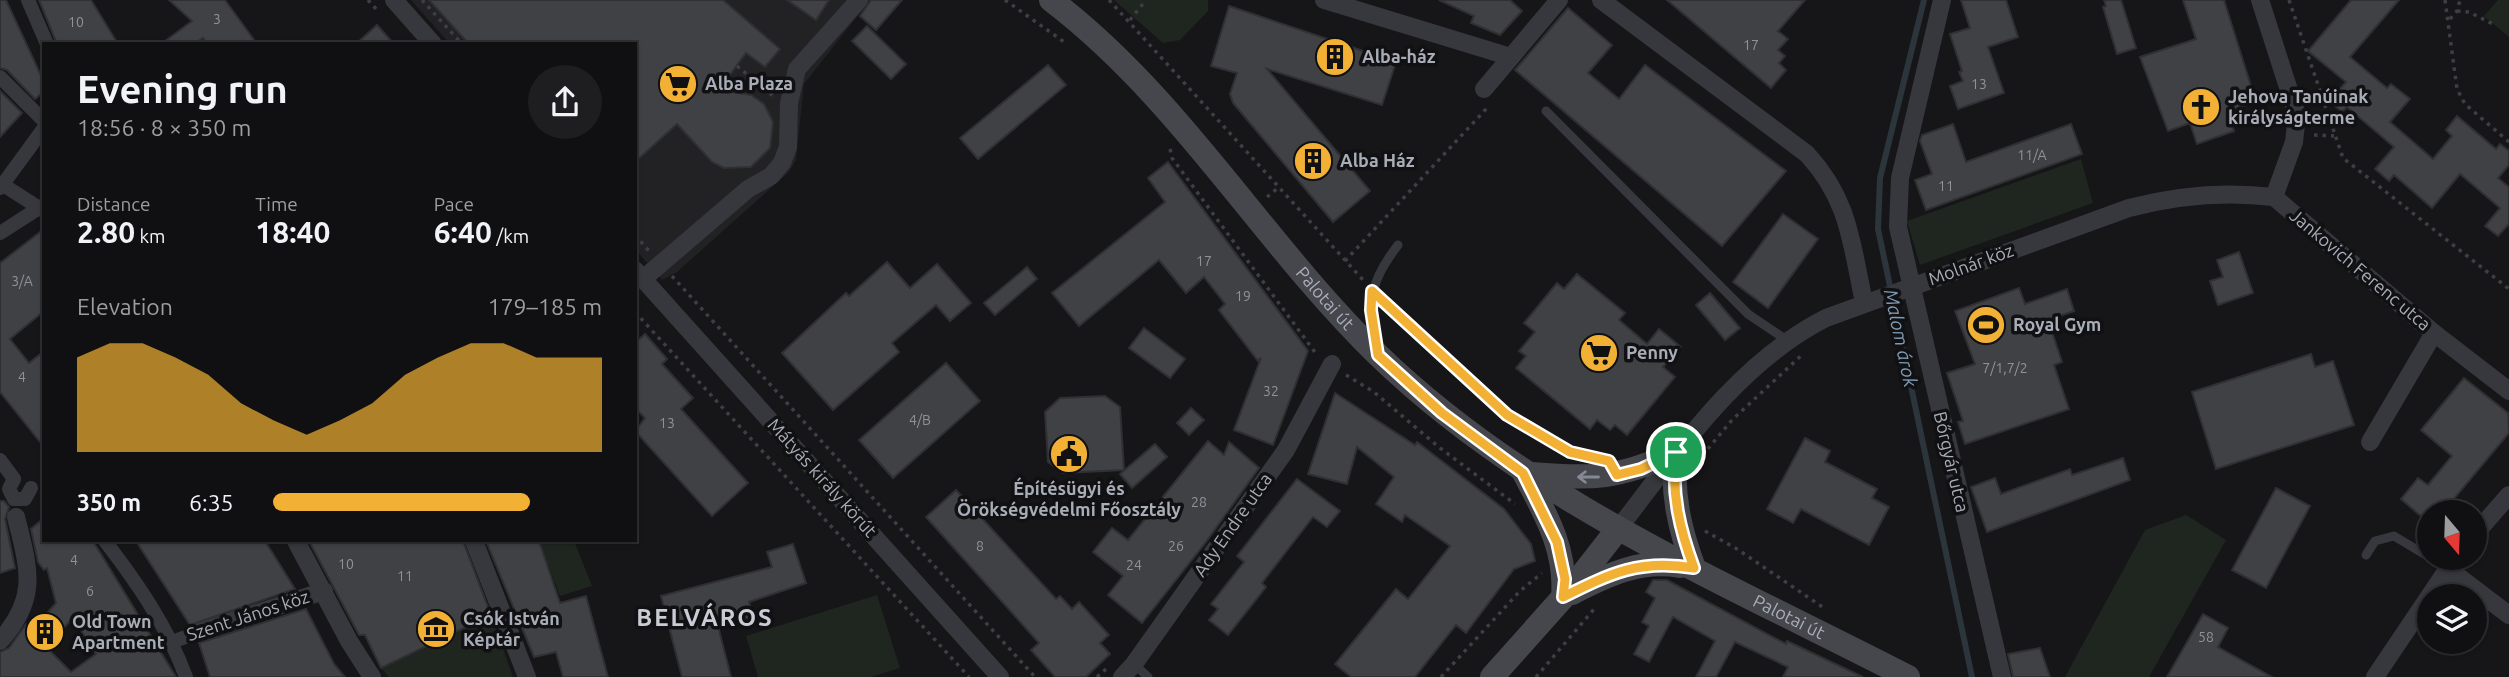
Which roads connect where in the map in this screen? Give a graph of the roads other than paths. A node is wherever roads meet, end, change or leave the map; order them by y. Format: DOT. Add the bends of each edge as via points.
graph roads {
  1 [pos="28,0"];
  2 [pos="394,0"];
  3 [pos="859,0"];
  4 [pos="1051,0"];
  5 [pos="1324,0"];
  6 [pos="1559,0"];
  7 [pos="1601,0"];
  8 [pos="1942,0"];
  9 [pos="2260,0"];
  10 [pos="46,42"];
  11 [pos="431,42"];
  12 [pos="1511,57"];
  13 [pos="0,77"];
  14 [pos="1486,98"];
  15 [pos="1546,111"];
  16 [pos="42,119"];
  17 [pos="42,131"];
  18 [pos="1,186"];
  19 [pos="2274,197"];
  20 [pos="41,208"];
  21 [pos="0,233"];
  22 [pos="1398,245"];
  23 [pos="639,274"];
  24 [pos="1897,291"];
  25 [pos="1864,302"];
  26 [pos="2434,333"];
  27 [pos="1788,341"];
  28 [pos="1378,355"];
  29 [pos="1332,364"];
  30 [pos="2509,391"];
  31 [pos="2370,442"];
  32 [pos="1685,459"];
  33 [pos="0,460"];
  34 [pos="1523,473"];
  35 [pos="14,479"];
  36 [pos="38,487"];
  37 [pos="2509,495"];
  38 [pos="14,499"];
  39 [pos="16,517"];
  40 [pos="2487,520"];
  41 [pos="1618,529"];
  42 [pos="106,542"];
  43 [pos="297,542"];
  44 [pos="474,542"];
  45 [pos="2417,548"];
  46 [pos="2366,555"];
  47 [pos="1694,568"];
  48 [pos="2434,570"];
  49 [pos="2453,570"];
  50 [pos="324,591"];
  51 [pos="1563,597"];
  52 [pos="2509,615"];
  53 [pos="199,632"];
  54 [pos="0,640"];
  55 [pos="172,642"];
  56 [pos="1128,671"];
  57 [pos="186,677"];
  58 [pos="372,677"];
  59 [pos="527,677"];
  60 [pos="1000,677"];
  61 [pos="1148,677"];
  62 [pos="1492,677"];
  63 [pos="1909,677"];
  64 [pos="2002,677"];
  65 [pos="2375,677"];
  1 -- 10 [label="street"];
  2 -- 11 [label="street"];
  3 -- 23 [label="street, Mátyás király körút" via="797,69 782,163 661,264"];
  4 -- 28 [label="main road, Palotai út" via="1156,95 1311,285"];
  5 -- 12 [label="street"];
  6 -- 12 [label="street"];
  7 -- 25 [label="street" via="1807,154 1825,173 1837,192"];
  8 -- 24 [label="street, Bőrgyár utca" via="1898,202"];
  9 -- 19 [label="street, Jankovich Ferenc utca" via="2297,115 2294,142"];
  12 -- 14 [label="street"];
  13 -- 16 [label="street"];
  15 -- 27 [label="lane" via="1748,314"];
  17 -- 18 [label="street"];
  18 -- 20 [label="street"];
  19 -- 24 [label="street, Molnár köz" via="2202,193 2169,197 2097,218"];
  19 -- 26 [label="street, Jankovich Ferenc utca"];
  20 -- 21 [label="street"];
  22 -- 28 [label="lane" via="1379,271 1372,291"];
  23 -- 60 [label="street, Mátyás király körút"];
  24 -- 25 [label="street, Molnár köz"];
  24 -- 64 [label="street, Bőrgyár utca"];
  25 -- 27 [label="street, Molnár köz"];
  26 -- 30 [label="street, Jankovich Ferenc utca"];
  26 -- 31 [label="street"];
  27 -- 32 [label="street, Molnár köz" via="1740,382"];
  28 -- 34 [label="main road, Palotai út" via="1442,413"];
  29 -- 56 [label="street, Ady Endre utca" via="1286,450"];
  32 -- 34 [label="main road, one-way" via="1604,477"];
  32 -- 41 [label="street, Molnár köz"];
  32 -- 47 [label="main road" via="1673,477 1677,514"];
  33 -- 35 [label="street"];
  34 -- 41 [label="main road, Palotai út"];
  34 -- 51 [label="main road" via="1557,542 1565,579"];
  35 -- 36 [label="street" via="26,479"];
  35 -- 38 [label="street" via="9,489"];
  36 -- 38 [label="street" via="25,499"];
  37 -- 40 [label="street"];
  38 -- 39 [label="street"];
  39 -- 54 [label="street" via="28,596 23,612"];
  41 -- 47 [label="main road, Palotai út"];
  41 -- 51 [label="main road"];
  42 -- 55 [label="street" via="143,589"];
  43 -- 50 [label="street"];
  44 -- 59 [label="street"];
  45 -- 46 [label="lane" via="2394,536 2375,541"];
  47 -- 51 [label="main road" via="1647,564 1618,571"];
  47 -- 63 [label="main road, Palotai út"];
  48 -- 65 [label="street"];
  49 -- 52 [label="street"];
  50 -- 53 [label="street, Szent János köz"];
  50 -- 58 [label="street"];
  51 -- 62 [label="main road"];
  53 -- 55 [label="street, Szent János köz"];
  55 -- 57 [label="street"];
  56 -- 61 [label="lane"];
}
